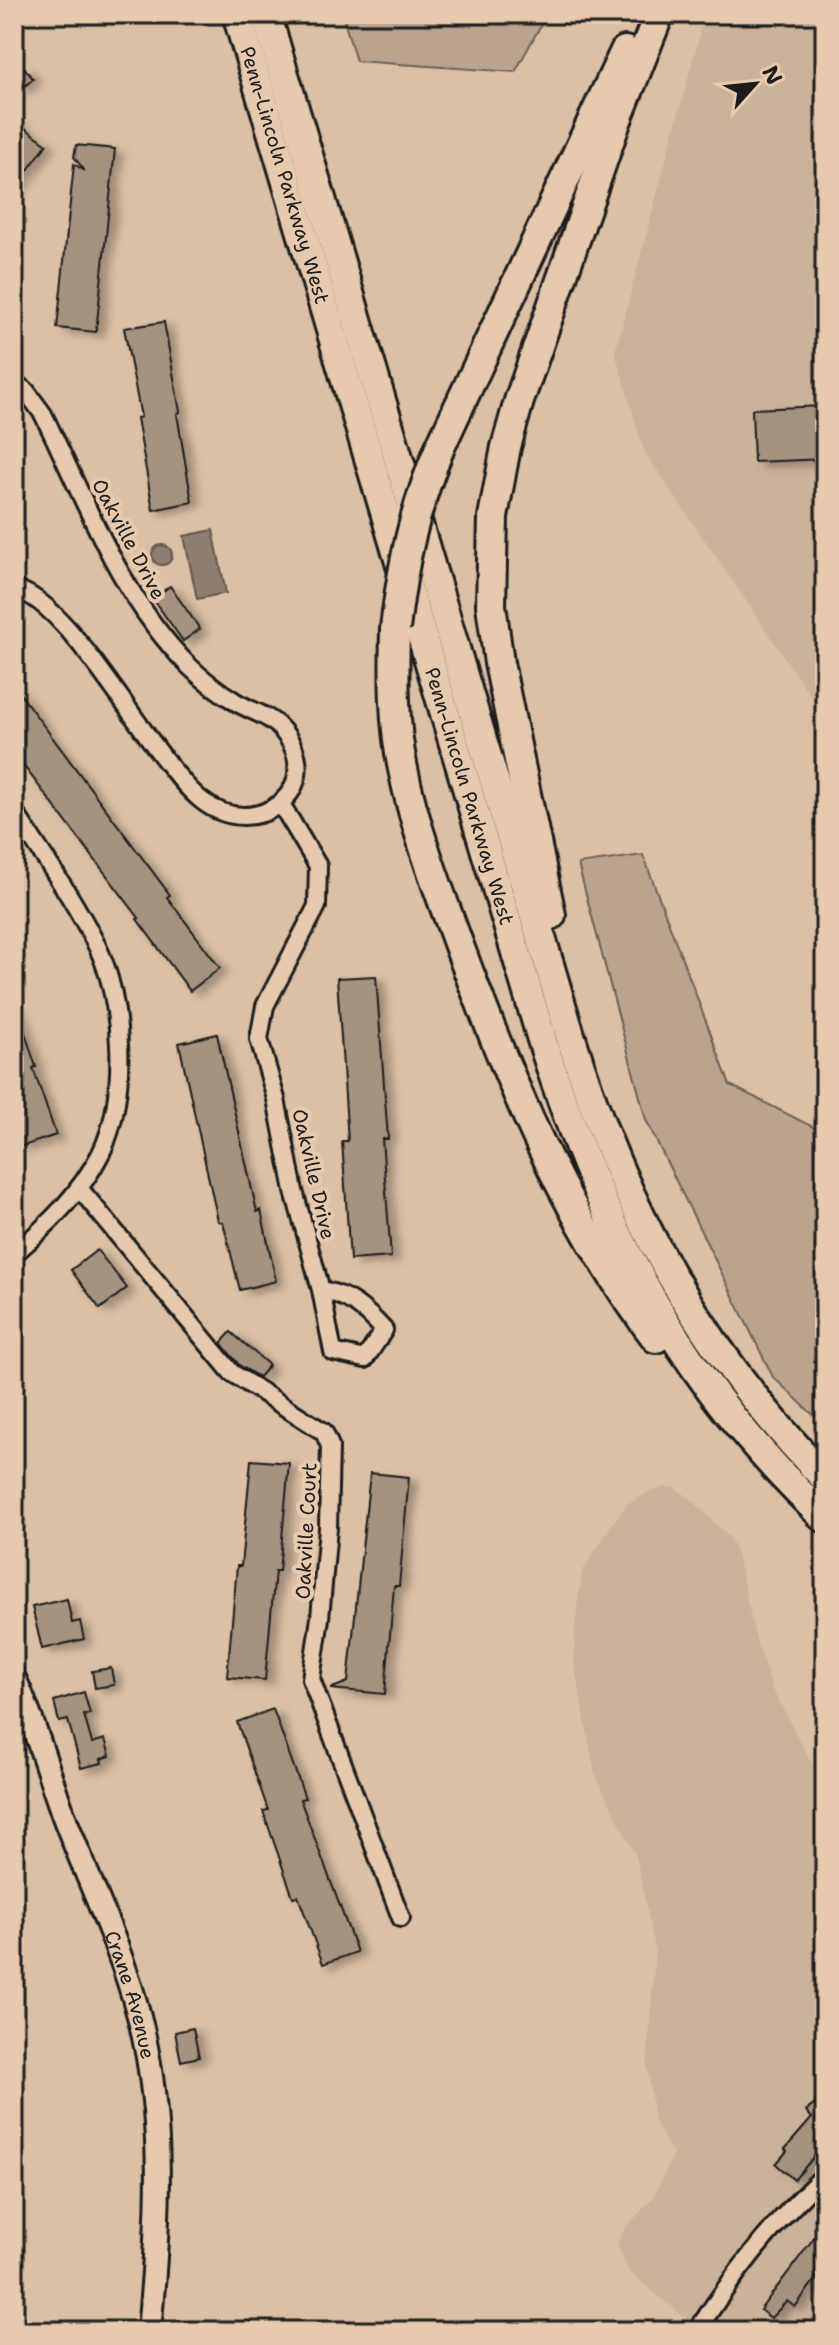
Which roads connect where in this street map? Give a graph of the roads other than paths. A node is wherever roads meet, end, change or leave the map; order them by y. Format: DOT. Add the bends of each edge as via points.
graph roads {
  1 [pos="237,14"];
  2 [pos="266,14"];
  3 [pos="642,14"];
  4 [pos="659,14"];
  5 [pos="14,383"];
  6 [pos="14,589"];
  7 [pos="281,804"];
  8 [pos="14,811"];
  9 [pos="585,1084"];
  10 [pos="79,1188"];
  11 [pos="14,1254"];
  12 [pos="321,1290"];
  13 [pos="778,1470"];
  14 [pos="825,1478"];
  15 [pos="825,1518"];
  16 [pos="14,1678"];
  17 [pos="401,1918"];
  18 [pos="825,2175"];
  19 [pos="149,2331"];
  20 [pos="697,2331"];
  1 -- 13 [label="highway, Penn-Lincoln Parkway West" via="576,1140 613,1229 661,1317 718,1400"];
  2 -- 9 [label="highway, Penn-Lincoln Parkway West"];
  3 -- 13 [label="highway, bridge" via="423,490 409,535 395,629 396,724 411,805 488,1026 577,1216 629,1302"];
  4 -- 9 [label="highway" via="519,401 497,486 490,548 499,663"];
  5 -- 7 [label="street, Oakville Drive" via="43,414 141,607 210,686 271,720 292,744 297,771 293,791"];
  6 -- 7 [label="street" via="62,621 199,798 235,817"];
  7 -- 12 [label="street, Oakville Drive" via="318,866 317,906 265,1006 259,1039"];
  8 -- 10 [label="street" via="98,946 120,1035 114,1107 102,1152"];
  9 -- 14 [label="highway, Penn-Lincoln Parkway West" via="639,1217 685,1302 741,1382"];
  10 -- 11 [label="street"];
  10 -- 17 [label="street, Oakville Court" via="232,1373 324,1432 330,1446 328,1528 311,1679"];
  12 -- 12 [label="street, Oakville Drive" via="333,1352 365,1359 384,1330 362,1306"];
  13 -- 15 [label="highway, Penn-Lincoln Parkway West"];
  16 -- 19 [label="street, Crane Avenue" via="116,1944 147,2049 159,2199"];
  18 -- 20 [label="street" via="759,2242"];
}
